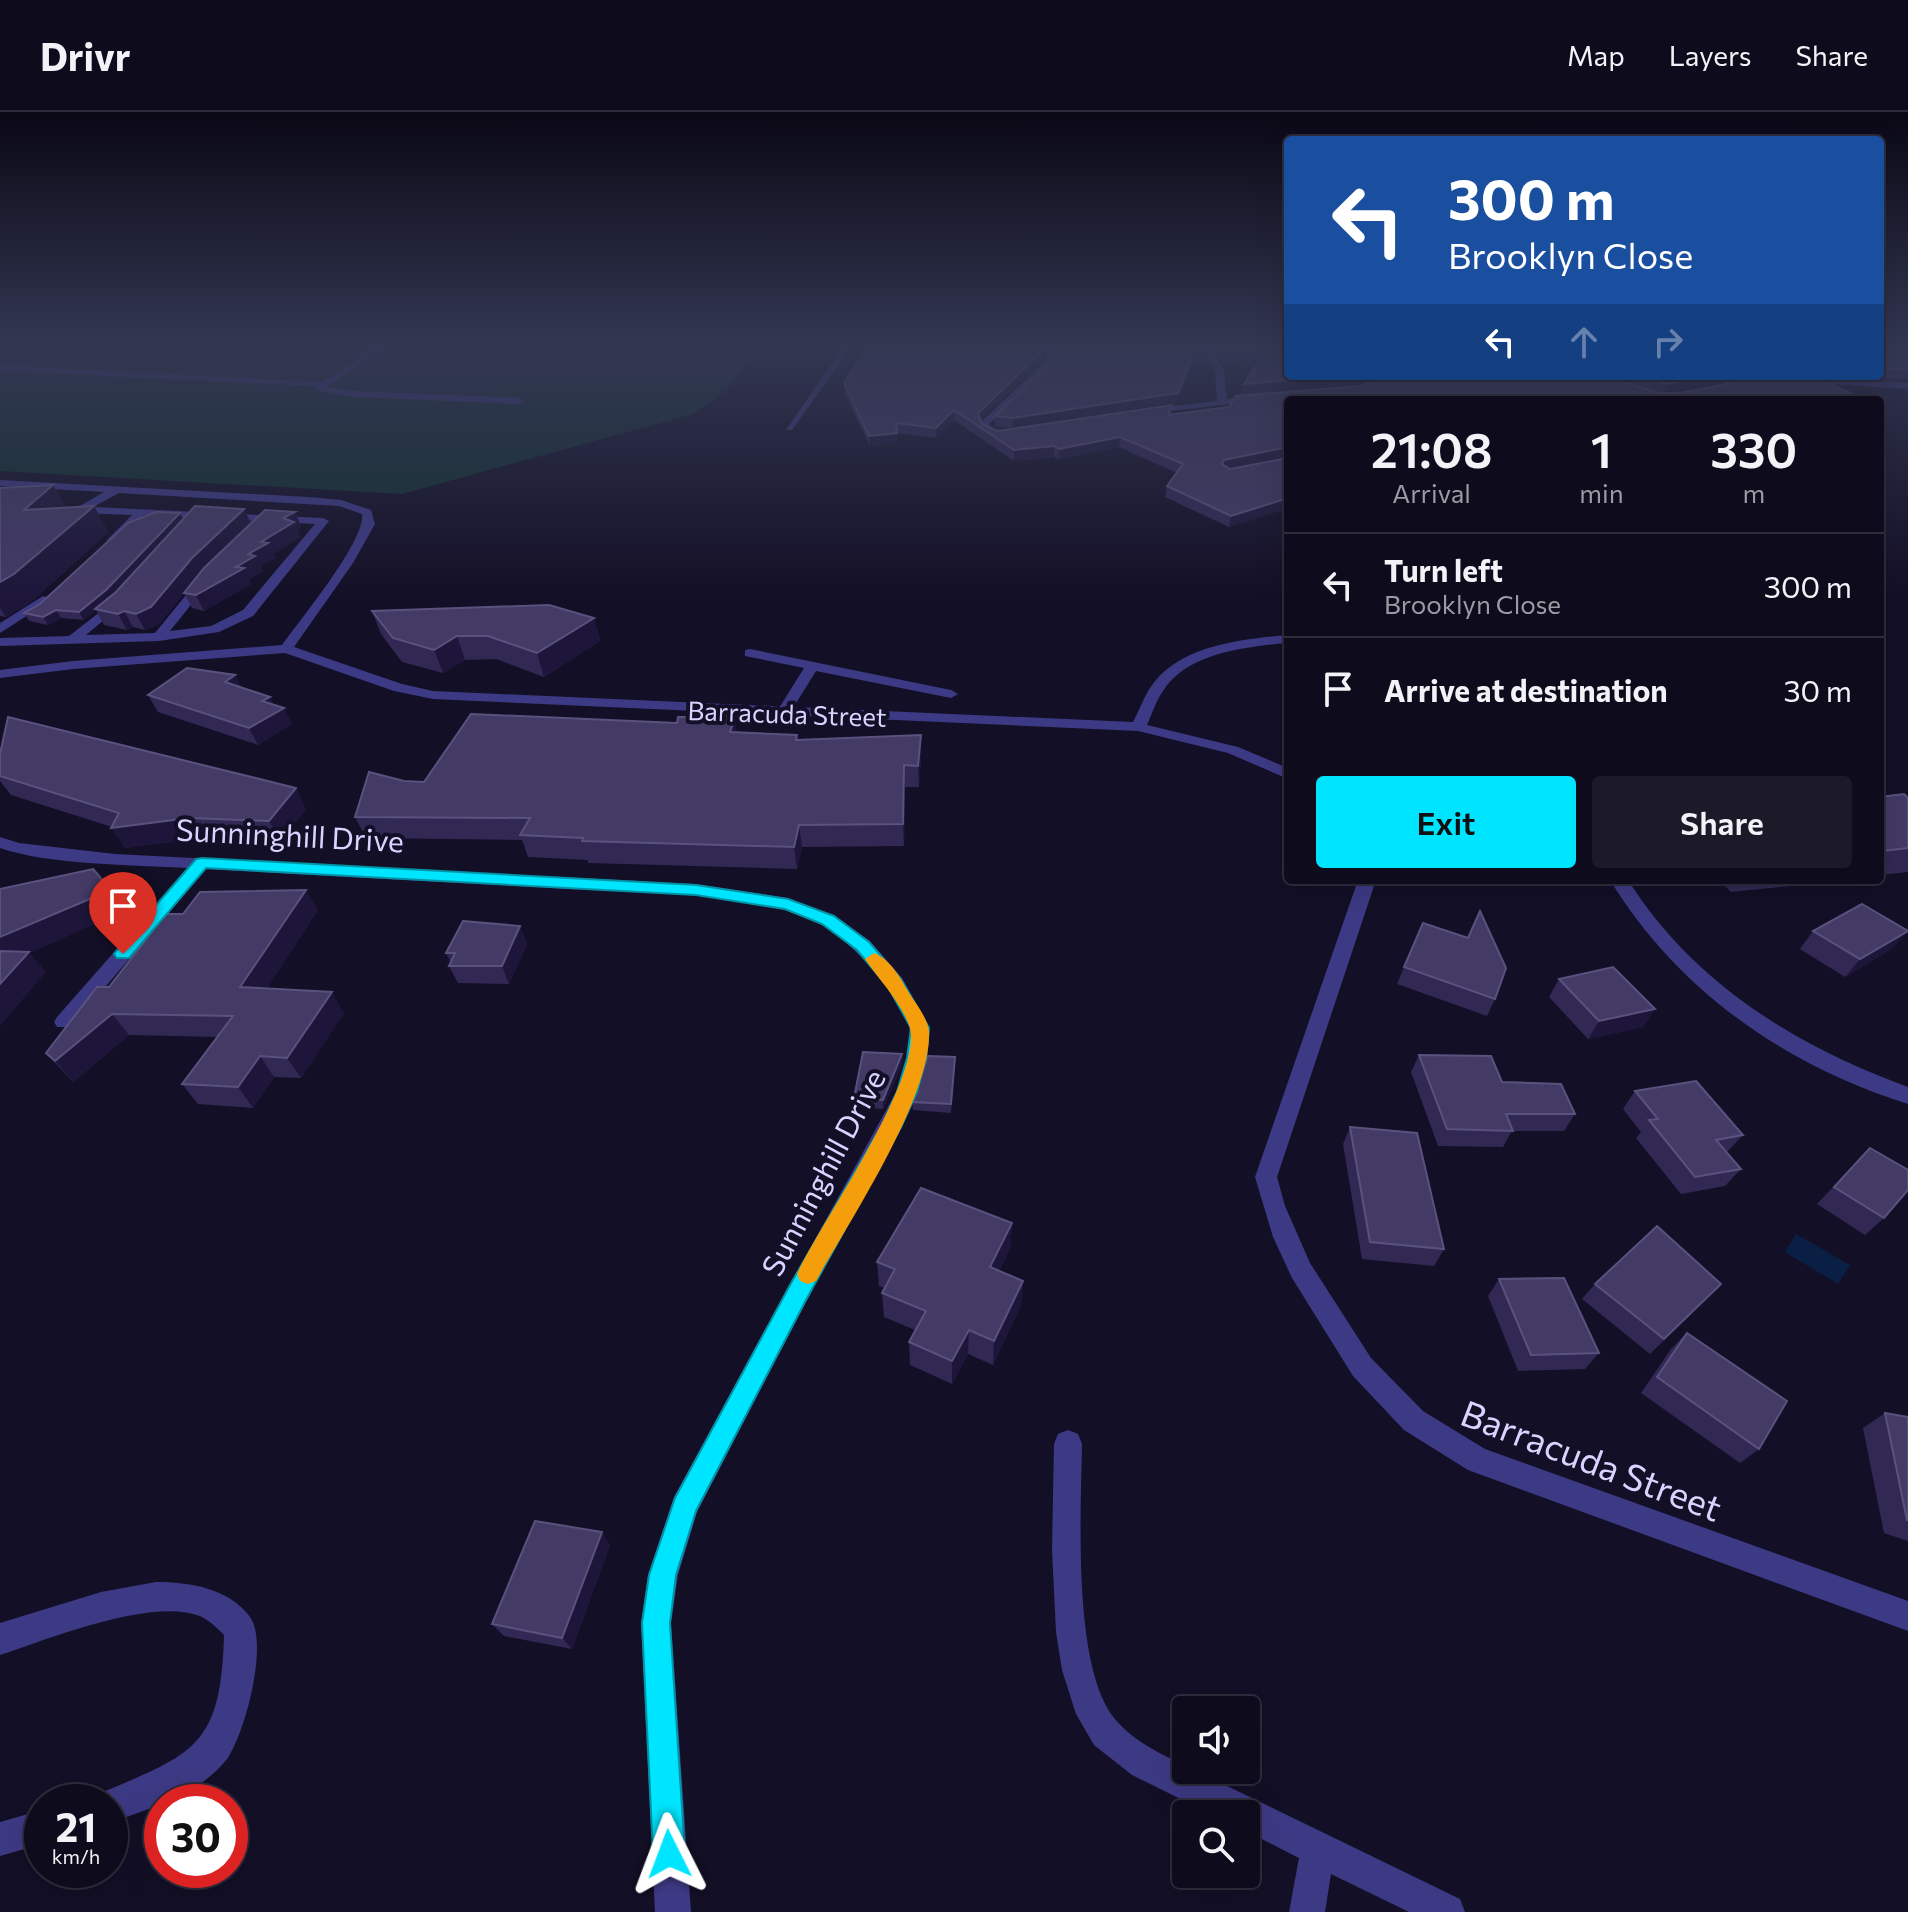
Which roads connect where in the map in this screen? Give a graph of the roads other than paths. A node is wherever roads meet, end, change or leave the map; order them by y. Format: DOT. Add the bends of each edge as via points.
graph roads {
  1 [pos="988,430"];
  2 [pos="1018,434"];
  3 [pos="0,483"];
  4 [pos="117,490"];
  5 [pos="141,512"];
  6 [pos="200,513"];
  7 [pos="270,516"];
  8 [pos="189,524"];
  9 [pos="251,533"];
  10 [pos="100,551"];
  11 [pos="214,570"];
  12 [pos="59,589"];
  13 [pos="128,592"];
  14 [pos="0,629"];
  15 [pos="159,637"];
  16 [pos="1284,640"];
  17 [pos="0,642"];
  18 [pos="69,642"];
  19 [pos="286,649"];
  20 [pos="750,653"];
  21 [pos="812,666"];
  22 [pos="0,674"];
  23 [pos="951,694"];
  24 [pos="783,713"];
  25 [pos="1138,727"];
  26 [pos="1284,772"];
  27 [pos="0,842"];
  28 [pos="202,863"];
  29 [pos="1366,884"];
  30 [pos="1622,884"];
  31 [pos="64,1022"];
  32 [pos="1908,1096"];
  33 [pos="1068,1444"];
  34 [pos="1908,1616"];
  35 [pos="0,1639"];
  36 [pos="128,1799"];
  37 [pos="24,1832"];
  38 [pos="0,1839"];
  39 [pos="1318,1849"];
  40 [pos="673,1912"];
  41 [pos="1307,1912"];
  42 [pos="1447,1912"];
  1 -- 2 [label="street"];
  3 -- 4 [label="street"];
  4 -- 5 [label="street" via="79,510"];
  4 -- 19 [label="street" via="319,501 367,512 369,524 347,563"];
  5 -- 6 [label="street"];
  5 -- 10 [label="street"];
  6 -- 7 [label="street"];
  6 -- 8 [label="street"];
  7 -- 9 [label="street"];
  7 -- 15 [label="street" via="317,519 323,524 248,613 214,629"];
  11 -- 15 [label="street"];
  12 -- 14 [label="street"];
  13 -- 18 [label="street"];
  15 -- 18 [label="street"];
  16 -- 25 [label="street" via="1227,647 1183,667 1158,686"];
  17 -- 18 [label="street"];
  19 -- 22 [label="street"];
  19 -- 24 [label="street, Barracuda Street" via="433,695"];
  20 -- 21 [label="street"];
  21 -- 23 [label="street"];
  21 -- 24 [label="street"];
  24 -- 25 [label="street, Barracuda Street"];
  25 -- 26 [label="street, Barracuda Street" via="1233,750"];
  27 -- 28 [label="street, Sunninghill Drive" via="55,854"];
  28 -- 31 [label="street"];
  28 -- 40 [label="street, Sunninghill Drive" via="696,890 788,904 828,920 863,946 895,983 920,1028 917,1058 891,1127 684,1507 663,1575 656,1623"];
  29 -- 34 [label="street, Barracuda Street" via="1266,1177 1272,1207 1293,1255 1372,1381 1404,1414 1478,1460"];
  30 -- 32 [label="street" via="1666,944 1733,1005 1790,1045"];
  33 -- 39 [label="street" via="1067,1551 1078,1682 1101,1729 1144,1763"];
  35 -- 36 [label="street" via="100,1609 174,1596 223,1612 240,1629 241,1677 225,1732 191,1773"];
  37 -- 38 [label="street"];
  39 -- 41 [label="street"];
  39 -- 42 [label="street"];
}
